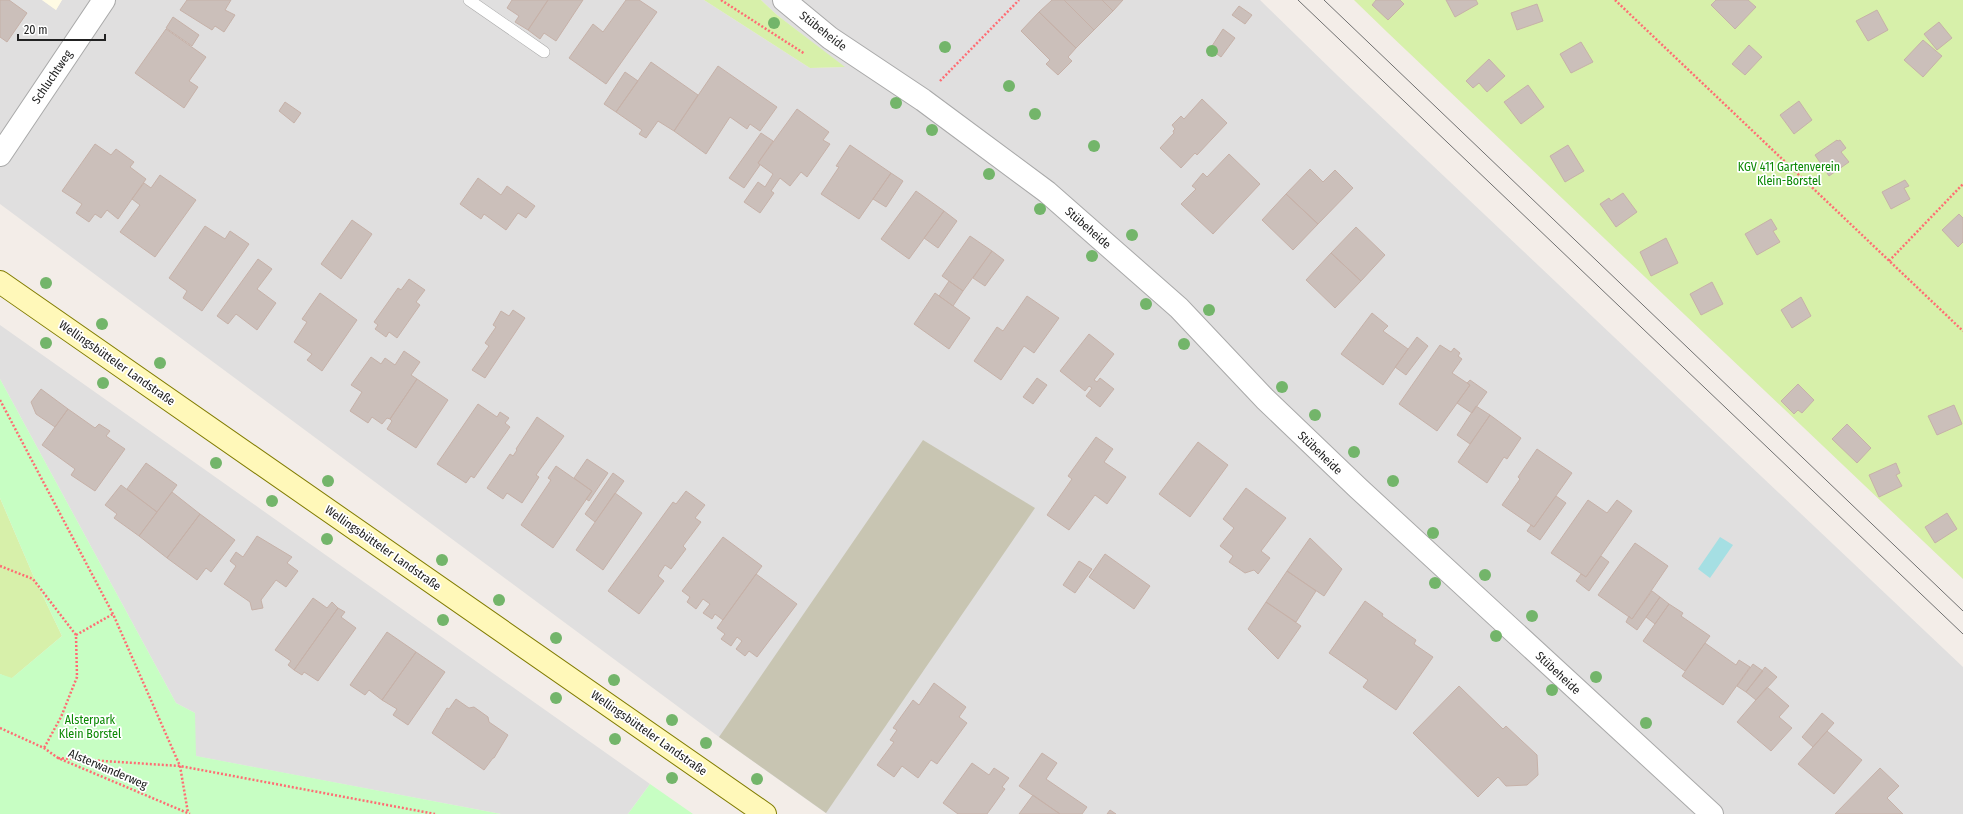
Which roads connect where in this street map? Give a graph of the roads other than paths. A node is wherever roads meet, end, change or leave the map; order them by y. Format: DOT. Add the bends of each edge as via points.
graph roads {
  1 [pos="104,0"];
  2 [pos="469,0"];
  3 [pos="784,0"];
  4 [pos="544,52"];
  5 [pos="0,155"];
  6 [pos="0,282"];
  7 [pos="765,814"];
  8 [pos="1712,814"];
  1 -- 5 [label="street, Schluchtweg"];
  2 -- 4 [label="lane"];
  3 -- 8 [label="street, Stübeheide" via="830,38 923,100 1047,192 1179,308 1265,399 1358,488"];
  6 -- 7 [label="main road, Wellingsbütteler Landstraße"];
}
